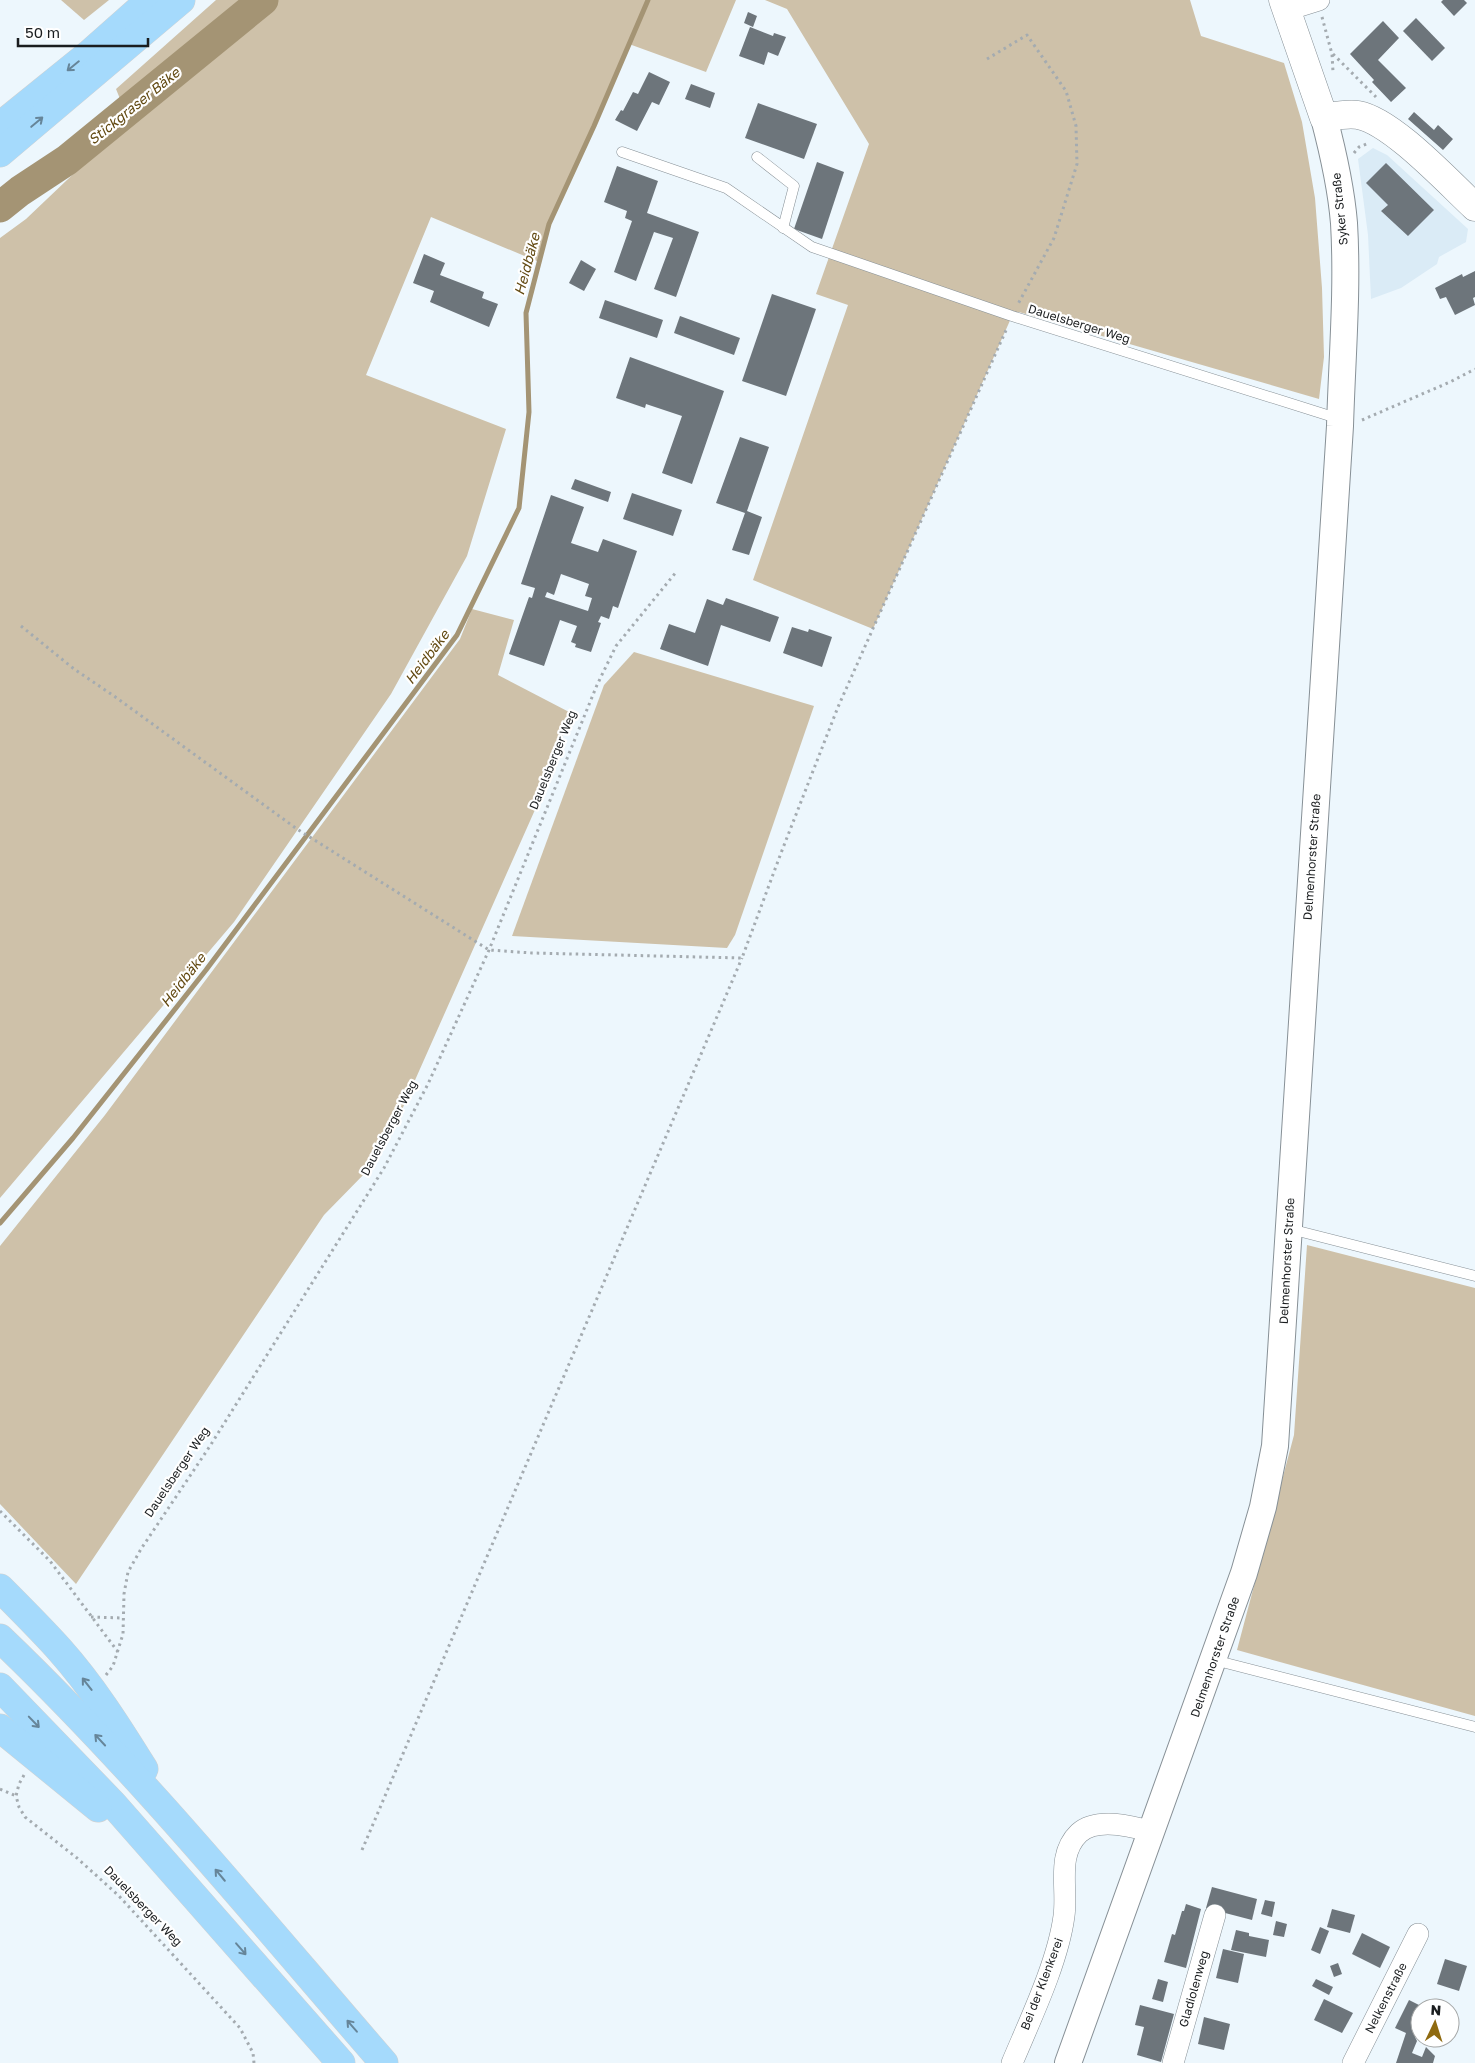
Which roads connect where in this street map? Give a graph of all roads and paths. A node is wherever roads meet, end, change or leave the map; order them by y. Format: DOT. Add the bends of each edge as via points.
graph roads {
  1 [pos="150,0"];
  2 [pos="182,0"];
  3 [pos="1318,0"];
  4 [pos="1285,5"];
  5 [pos="1332,54"];
  6 [pos="987,59"];
  7 [pos="1324,118"];
  8 [pos="0,126"];
  9 [pos="622,152"];
  10 [pos="0,154"];
  11 [pos="758,157"];
  12 [pos="1475,207"];
  13 [pos="783,228"];
  14 [pos="1012,316"];
  15 [pos="1475,369"];
  16 [pos="1340,422"];
  17 [pos="677,571"];
  18 [pos="21,626"];
  19 [pos="489,950"];
  20 [pos="742,958"];
  21 [pos="1289,1229"];
  22 [pos="1475,1276"];
  23 [pos="0,1511"];
  24 [pos="0,1588"];
  25 [pos="90,1617"];
  26 [pos="123,1618"];
  27 [pos="0,1638"];
  28 [pos="118,1652"];
  29 [pos="1214,1660"];
  30 [pos="101,1682"];
  31 [pos="0,1687"];
  32 [pos="0,1728"];
  33 [pos="1475,1728"];
  34 [pos="24,1774"];
  35 [pos="0,1789"];
  36 [pos="16,1796"];
  37 [pos="180,1828"];
  38 [pos="1152,1832"];
  39 [pos="362,1850"];
  40 [pos="164,1860"];
  41 [pos="1215,1915"];
  42 [pos="1418,1934"];
  43 [pos="254,2063"];
  44 [pos="341,2063"];
  45 [pos="384,2063"];
  46 [pos="1012,2063"];
  47 [pos="1068,2063"];
  48 [pos="1172,2063"];
  49 [pos="1353,2063"];
  1 -- 8 [label="highway, one-way"];
  10 -- 2 [label="highway, one-way"];
  3 -- 4 [label="street"];
  3 -- 5 [label="path"];
  4 -- 7 [label="main road, Syker Straße"];
  6 -- 14 [label="path" via="1027,35 1066,92 1076,126 1077,164 1054,238"];
  7 -- 12 [label="main road" via="1349,114 1378,122"];
  7 -- 16 [label="street, Syker Straße" via="1337,172 1344,223"];
  9 -- 13 [label="lane, Dauelsberger Weg" via="726,188"];
  11 -- 13 [label="lane" via="794,186"];
  13 -- 14 [label="lane, Dauelsberger Weg" via="812,247"];
  14 -- 16 [label="lane, Dauelsberger Weg" via="1327,415"];
  14 -- 20 [label="path" via="838,708"];
  15 -- 16 [label="path" via="1353,424"];
  16 -- 21 [label="street, Delmenhorster Straße"];
  17 -- 19 [label="path, Dauelsberger Weg" via="616,646"];
  18 -- 19 [label="path" via="74,669 297,829"];
  19 -- 20 [label="path"];
  19 -- 26 [label="path, Dauelsberger Weg" via="428,1084 384,1168 128,1572"];
  20 -- 39 [label="path"];
  21 -- 22 [label="lane"];
  21 -- 29 [label="street, Delmenhorster Straße" via="1275,1446 1261,1517"];
  23 -- 25 [label="path" via="50,1561"];
  37 -- 24 [label="highway, one-way" via="88,1684"];
  25 -- 26 [label="path"];
  25 -- 28 [label="path"];
  26 -- 28 [label="path, Dauelsberger Weg"];
  37 -- 27 [label="highway, one-way" via="56,1693"];
  28 -- 30 [label="path, Dauelsberger Weg" via="113,1666"];
  29 -- 33 [label="lane"];
  29 -- 38 [label="street, Delmenhorster Straße"];
  31 -- 40 [label="highway, one-way"];
  32 -- 40 [label="highway"];
  34 -- 36 [label="path"];
  35 -- 36 [label="path"];
  36 -- 43 [label="path, Dauelsberger Weg" via="25,1817 120,1896 240,2028 253,2053"];
  45 -- 37 [label="highway, one-way"];
  38 -- 46 [label="street, Bei der Klenkerei" via="1127,1825 1101,1824 1081,1831 1069,1844 1064,1862 1061,1938"];
  38 -- 47 [label="street, Delmenhorster Straße"];
  40 -- 44 [label="highway, one-way"];
  41 -- 48 [label="street, Gladiolenweg"];
  42 -- 49 [label="street, Nelkenstraße"];
}
